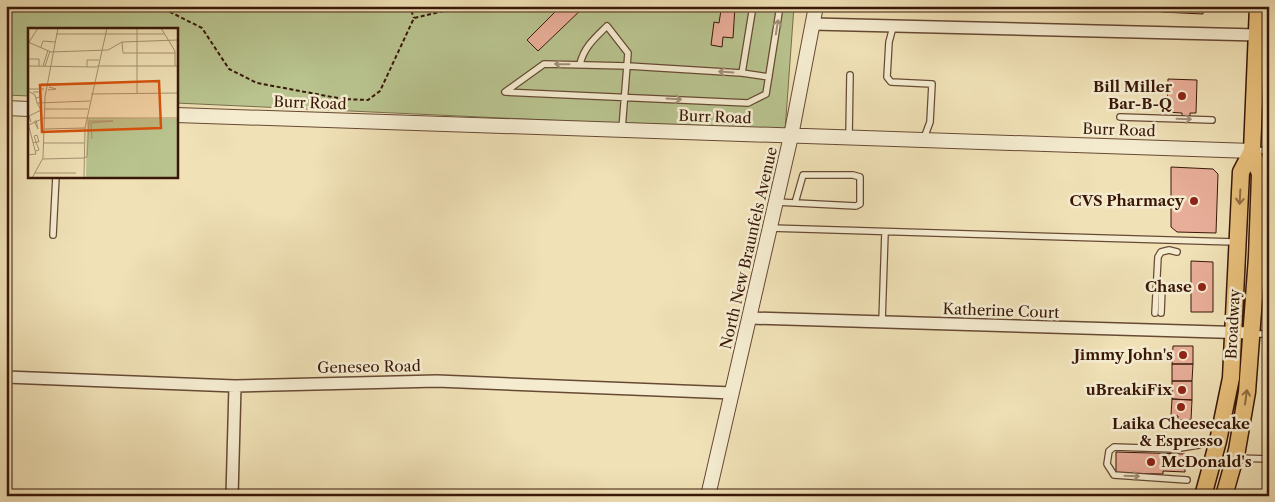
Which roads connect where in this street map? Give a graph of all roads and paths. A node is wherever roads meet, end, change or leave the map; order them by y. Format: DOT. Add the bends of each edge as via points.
graph roads {
  1 [pos="158,6"];
  2 [pos="407,6"];
  3 [pos="465,6"];
  4 [pos="753,6"];
  5 [pos="780,6"];
  6 [pos="816,6"];
  7 [pos="1258,6"];
  8 [pos="414,18"];
  9 [pos="813,24"];
  10 [pos="893,27"];
  11 [pos="1257,35"];
  12 [pos="580,64"];
  13 [pos="628,66"];
  14 [pos="742,73"];
  15 [pos="850,75"];
  16 [pos="769,77"];
  17 [pos="625,96"];
  18 [pos="6,108"];
  19 [pos="28,109"];
  20 [pos="178,114"];
  21 [pos="1120,117"];
  22 [pos="1212,120"];
  23 [pos="621,131"];
  24 [pos="791,136"];
  25 [pos="848,138"];
  26 [pos="923,140"];
  27 [pos="1269,150"];
  28 [pos="1252,151"];
  29 [pos="56,178"];
  30 [pos="776,202"];
  31 [pos="795,203"];
  32 [pos="770,228"];
  33 [pos="885,232"];
  34 [pos="53,235"];
  35 [pos="1237,242"];
  36 [pos="1176,252"];
  37 [pos="1158,313"];
  38 [pos="750,318"];
  39 [pos="882,322"];
  40 [pos="1233,333"];
  41 [pos="1252,334"];
  42 [pos="1269,334"];
  43 [pos="6,377"];
  44 [pos="236,386"];
  45 [pos="732,393"];
  46 [pos="1199,445"];
  47 [pos="1234,458"];
  48 [pos="1269,459"];
  49 [pos="1187,480"];
  50 [pos="232,496"];
  51 [pos="708,496"];
  52 [pos="1203,496"];
  53 [pos="1224,496"];
  1 -- 8 [label="path" via="202,28 229,69 256,83 343,100 368,100 380,91"];
  2 -- 8 [label="path"];
  3 -- 8 [label="path"];
  4 -- 14 [label="lane"];
  16 -- 5 [label="lane, one-way"];
  6 -- 9 [label="street, North New Braunfels Avenue"];
  7 -- 11 [label="main road, Broadway"];
  9 -- 10 [label="street"];
  9 -- 24 [label="street, North New Braunfels Avenue"];
  10 -- 11 [label="street"];
  10 -- 26 [label="lane" via="888,42 887,77 891,82 932,84 930,122"];
  11 -- 28 [label="main road, Broadway"];
  12 -- 13 [label="lane"];
  12 -- 13 [label="lane" via="582,54 607,26 628,53"];
  12 -- 17 [label="lane, one-way" via="544,64 505,92"];
  14 -- 13 [label="lane, one-way"];
  13 -- 17 [label="lane"];
  14 -- 16 [label="lane"];
  15 -- 25 [label="lane"];
  17 -- 16 [label="lane, one-way" via="748,103 766,94"];
  17 -- 23 [label="lane"];
  18 -- 19 [label="street"];
  20 -- 23 [label="street, Burr Road"];
  21 -- 22 [label="lane, one-way"];
  23 -- 24 [label="street, Burr Road"];
  24 -- 25 [label="street, Burr Road"];
  24 -- 30 [label="street, North New Braunfels Avenue"];
  25 -- 26 [label="street, Burr Road"];
  26 -- 28 [label="street, Burr Road"];
  27 -- 28 [label="lane"];
  28 -- 35 [label="main road, Broadway, one-way" via="1241,172"];
  28 -- 41 [label="main road, Broadway" via="1260,174"];
  29 -- 34 [label="lane"];
  30 -- 31 [label="lane"];
  30 -- 32 [label="street, North New Braunfels Avenue"];
  31 -- 31 [label="lane" via="856,206 860,204 860,177 804,175"];
  32 -- 33 [label="lane"];
  32 -- 38 [label="street, North New Braunfels Avenue"];
  33 -- 35 [label="lane"];
  33 -- 39 [label="lane"];
  35 -- 40 [label="main road, Broadway"];
  36 -- 37 [label="lane" via="1161,252 1158,257"];
  38 -- 39 [label="street, Katherine Court"];
  38 -- 45 [label="street, North New Braunfels Avenue"];
  39 -- 40 [label="street, Katherine Court"];
  40 -- 41 [label="street, Katherine Court"];
  40 -- 52 [label="main road, Broadway" via="1231,378"];
  41 -- 42 [label="lane"];
  47 -- 41 [label="main road, Broadway, one-way" via="1247,392"];
  43 -- 44 [label="street, Geneseo Road"];
  44 -- 45 [label="street, Geneseo Road" via="437,381"];
  44 -- 50 [label="street"];
  45 -- 51 [label="street, North New Braunfels Avenue"];
  46 -- 49 [label="lane, one-way" via="1174,449 1114,447 1109,451 1107,464 1114,475"];
  47 -- 48 [label="lane"];
  47 -- 53 [label="main road, Broadway"];
}
